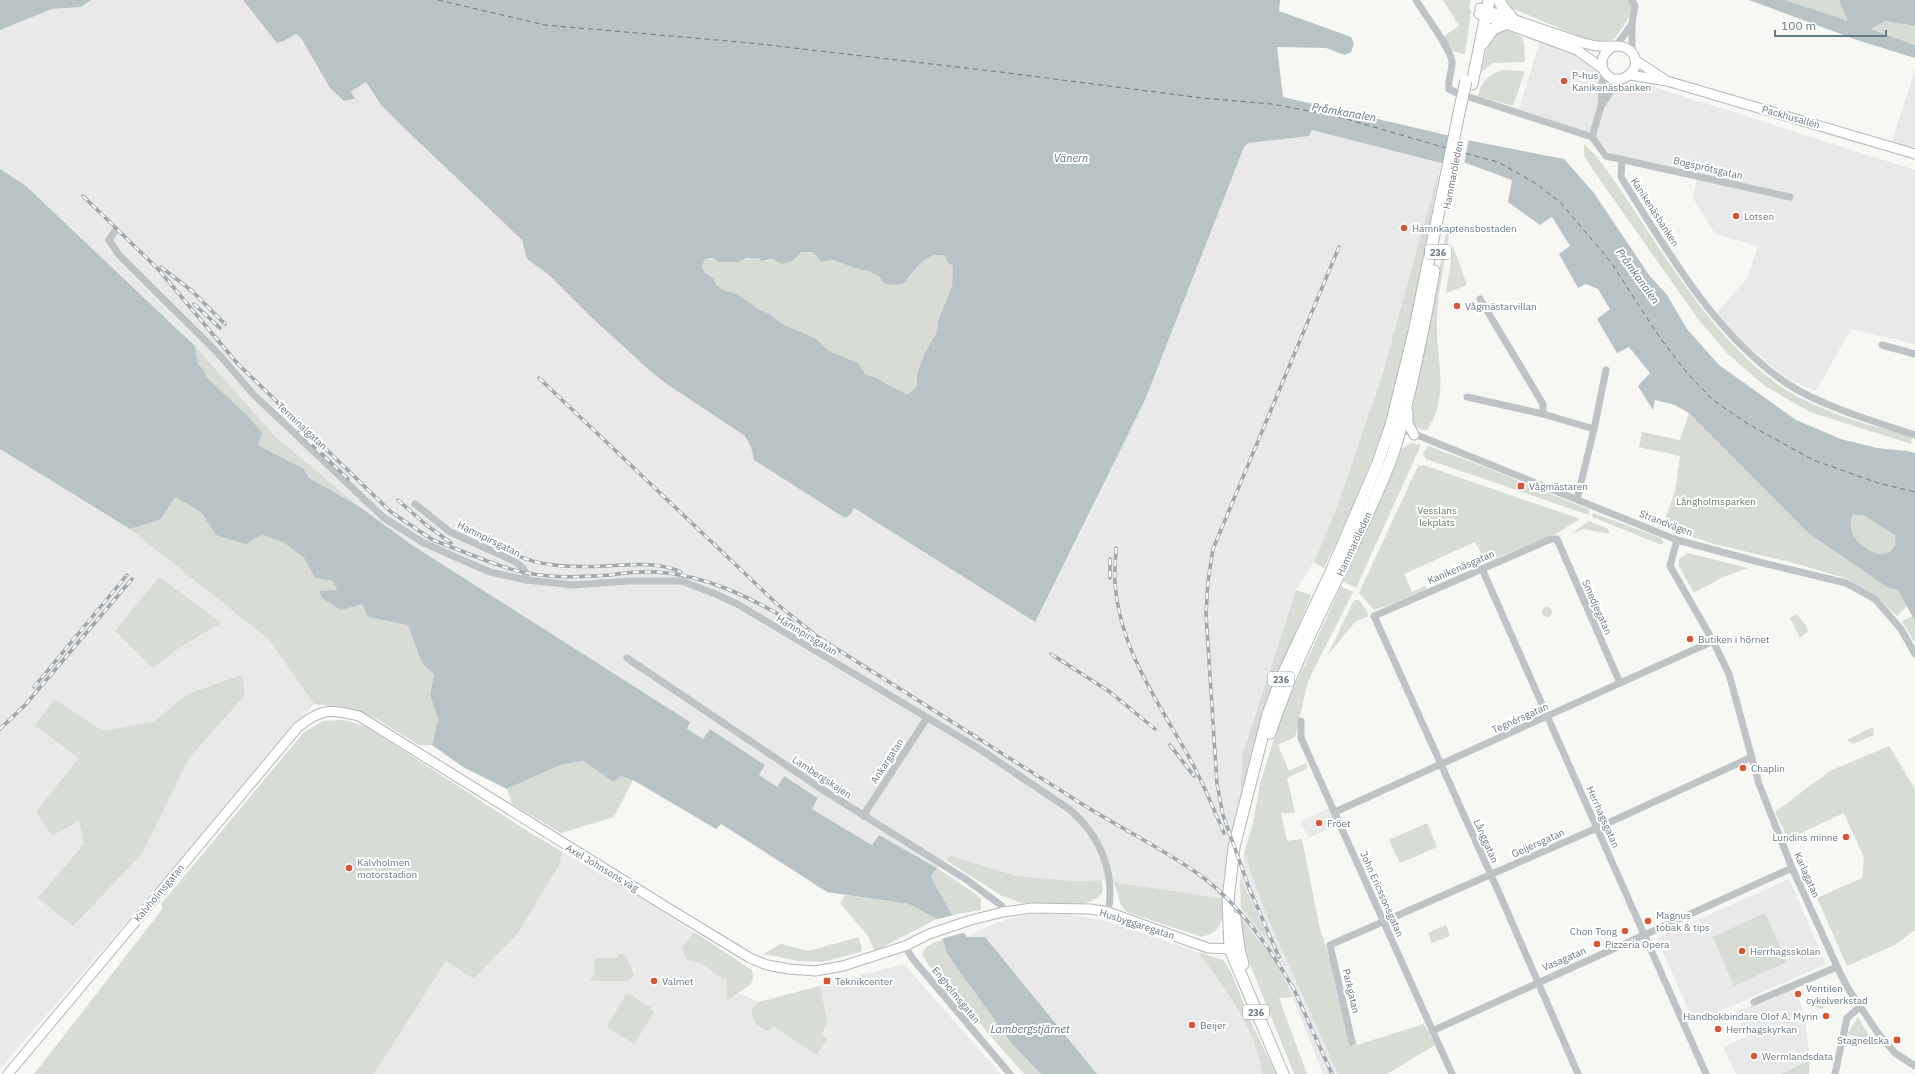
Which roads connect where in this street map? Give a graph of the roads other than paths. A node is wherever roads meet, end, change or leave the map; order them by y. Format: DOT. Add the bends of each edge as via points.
graph roads {
  1 [pos="1416,0"];
  2 [pos="1499,0"];
  3 [pos="1632,0"];
  4 [pos="1484,8"];
  5 [pos="1509,21"];
  6 [pos="1632,23"];
  7 [pos="1614,46"];
  8 [pos="1479,52"];
  9 [pos="1634,56"];
  10 [pos="1603,70"];
  11 [pos="1628,77"];
  12 [pos="1667,81"];
  13 [pos="1469,82"];
  14 [pos="1601,106"];
  15 [pos="1592,137"];
  16 [pos="1915,154"];
  17 [pos="1622,159"];
  18 [pos="1451,169"];
  19 [pos="1790,197"];
  20 [pos="115,231"];
  21 [pos="1480,299"];
  22 [pos="1882,345"];
  23 [pos="1915,354"];
  24 [pos="1416,365"];
  25 [pos="1606,370"];
  26 [pos="1467,396"];
  27 [pos="1543,414"];
  28 [pos="1396,427"];
  29 [pos="1594,429"];
  30 [pos="1414,435"];
  31 [pos="1915,435"];
  32 [pos="1577,499"];
  33 [pos="415,504"];
  34 [pos="1557,538"];
  35 [pos="1677,540"];
  36 [pos="1482,569"];
  37 [pos="527,580"];
  38 [pos="1374,616"];
  39 [pos="1713,641"];
  40 [pos="1915,654"];
  41 [pos="627,658"];
  42 [pos="1620,683"];
  43 [pos="313,715"];
  44 [pos="1548,716"];
  45 [pos="927,718"];
  46 [pos="1301,721"];
  47 [pos="1752,757"];
  48 [pos="1441,764"];
  49 [pos="1335,812"];
  50 [pos="863,816"];
  51 [pos="1597,828"];
  52 [pos="1792,868"];
  53 [pos="1490,875"];
  54 [pos="1003,912"];
  55 [pos="1108,912"];
  56 [pos="1384,923"];
  57 [pos="1644,936"];
  58 [pos="1330,945"];
  59 [pos="905,946"];
  60 [pos="1234,949"];
  61 [pos="1838,967"];
  62 [pos="1537,982"];
  63 [pos="1754,1002"];
  64 [pos="1860,1007"];
  65 [pos="1432,1031"];
  66 [pos="1352,1042"];
  67 [pos="1915,1066"];
  68 [pos="8,1074"];
  69 [pos="1010,1074"];
  70 [pos="1283,1074"];
  71 [pos="1289,1074"];
  72 [pos="1452,1074"];
  73 [pos="1578,1074"];
  74 [pos="1706,1074"];
  75 [pos="1835,1074"];
  1 -- 15 [label="street" via="1451,59 1449,89"];
  2 -- 5 [label="main road"];
  3 -- 6 [label="street" via="1636,6"];
  4 -- 5 [label="street"];
  4 -- 8 [label="main road, Hammaröleden / 236"];
  4 -- 13 [label="main road, Hammaröleden / 236"];
  5 -- 7 [label="street" via="1583,43"];
  5 -- 8 [label="main road" via="1493,29 1486,36"];
  5 -- 10 [label="street" via="1577,50"];
  6 -- 7 [label="street"];
  6 -- 9 [label="street"];
  7 -- 9 [label="street" via="1626,48"];
  7 -- 10 [label="street" via="1603,55"];
  8 -- 13 [label="main road, Hammaröleden / 236"];
  9 -- 11 [label="street" via="1635,67"];
  9 -- 12 [label="street, Packhusallén"];
  10 -- 11 [label="street" via="1613,79"];
  10 -- 14 [label="street"];
  11 -- 12 [label="street, Packhusallén"];
  11 -- 14 [label="street" via="1614,88"];
  12 -- 16 [label="street, Packhusallén"];
  13 -- 18 [label="main road, Hammaröleden / 236"];
  14 -- 15 [label="street"];
  15 -- 17 [label="street" via="1606,156"];
  17 -- 19 [label="street, Bogsprötsgatan"];
  17 -- 31 [label="street, Kanikenäsbanken" via="1621,177 1624,182 1672,258 1719,323 1734,339 1762,365 1788,384 1822,402"];
  18 -- 24 [label="main road, Hammaröleden / 236"];
  18 -- 28 [label="main road, Hammaröleden / 236" via="1414,332"];
  20 -- 37 [label="street, Terminalgatan" via="109,240 119,255 216,351 253,394 383,517 422,542 451,555 490,572"];
  21 -- 27 [label="street" via="1543,404"];
  22 -- 23 [label="street"];
  24 -- 28 [label="main road, Hammaröleden / 236"];
  24 -- 30 [label="street" via="1416,380 1407,417"];
  25 -- 29 [label="street"];
  26 -- 27 [label="street"];
  27 -- 29 [label="street"];
  28 -- 30 [label="street, Strandvägen"];
  28 -- 60 [label="main road, Hammaröleden / 236" via="1283,674 1268,714 1234,847 1228,900"];
  29 -- 32 [label="street"];
  30 -- 32 [label="street, Strandvägen"];
  32 -- 35 [label="street, Strandvägen"];
  33 -- 37 [label="street, Hamnpirsgatan" via="450,532 514,561 524,569"];
  34 -- 36 [label="street, Kanikenäsgatan"];
  34 -- 42 [label="street, Smedjegatan"];
  35 -- 39 [label="street, Karlagatan" via="1670,566"];
  35 -- 40 [label="street, Strandvägen" via="1846,583 1875,599 1901,629"];
  36 -- 38 [label="street, Kanikenäsgatan"];
  36 -- 44 [label="street, Herrhagsgatan"];
  37 -- 45 [label="street, Hamnpirsgatan" via="573,585 630,580 682,581 739,605"];
  38 -- 48 [label="street, Långgatan"];
  39 -- 42 [label="street, Tegnérsgatan"];
  39 -- 47 [label="street, Karlagatan" via="1731,681"];
  41 -- 50 [label="street, Lambergskajen"];
  42 -- 44 [label="street, Tegnérsgatan"];
  43 -- 59 [label="street, Axel Johnsons väg" via="335,711 359,716 668,908 750,958 767,965 816,971 843,966"];
  43 -- 68 [label="street, Kalvholmsgatan" via="298,727"];
  44 -- 48 [label="street, Tegnérsgatan"];
  44 -- 51 [label="street, Herrhagsgatan"];
  45 -- 50 [label="street, Ankargatan"];
  45 -- 55 [label="street, Hamnpirsgatan" via="978,748 1082,820 1098,845 1109,875"];
  46 -- 49 [label="street, John Ericssonsgatan" via="1301,738"];
  47 -- 51 [label="street, Geijersgatan"];
  47 -- 52 [label="street, Karlagatan" via="1759,784"];
  48 -- 49 [label="street, Tegnérsgatan"];
  48 -- 53 [label="street, Långgatan"];
  49 -- 56 [label="street, John Ericssonsgatan"];
  50 -- 54 [label="street, Lambergskajen" via="967,880 1002,906"];
  51 -- 53 [label="street, Geijersgatan"];
  51 -- 57 [label="street, Herrhagsgatan"];
  52 -- 57 [label="street, Vasagatan"];
  52 -- 61 [label="street, Karlagatan"];
  53 -- 56 [label="street, Geijersgatan"];
  53 -- 62 [label="street, Långgatan"];
  54 -- 55 [label="street, Husbyggaregatan" via="1063,907"];
  54 -- 59 [label="street, Husbyggaregatan" via="929,934"];
  55 -- 60 [label="street, Husbyggaregatan" via="1208,948"];
  56 -- 58 [label="street, Geijersgatan"];
  56 -- 65 [label="street, John Ericssonsgatan"];
  57 -- 62 [label="street, Vasagatan"];
  57 -- 74 [label="street, Herrhagsgatan"];
  58 -- 66 [label="street, Parkgatan"];
  59 -- 69 [label="street, Engholmsgatan" via="912,958"];
  60 -- 70 [label="main road, Hammaröleden / 236"];
  60 -- 71 [label="main road, Hammaröleden / 236"];
  61 -- 63 [label="street"];
  61 -- 64 [label="street, Karlagatan"];
  62 -- 65 [label="street, Vasagatan"];
  62 -- 73 [label="street, Långgatan"];
  64 -- 67 [label="street, Karlagatan" via="1891,1048"];
  64 -- 75 [label="street" via="1847,1018"];
  65 -- 72 [label="street, John Ericssonsgatan"];
}
